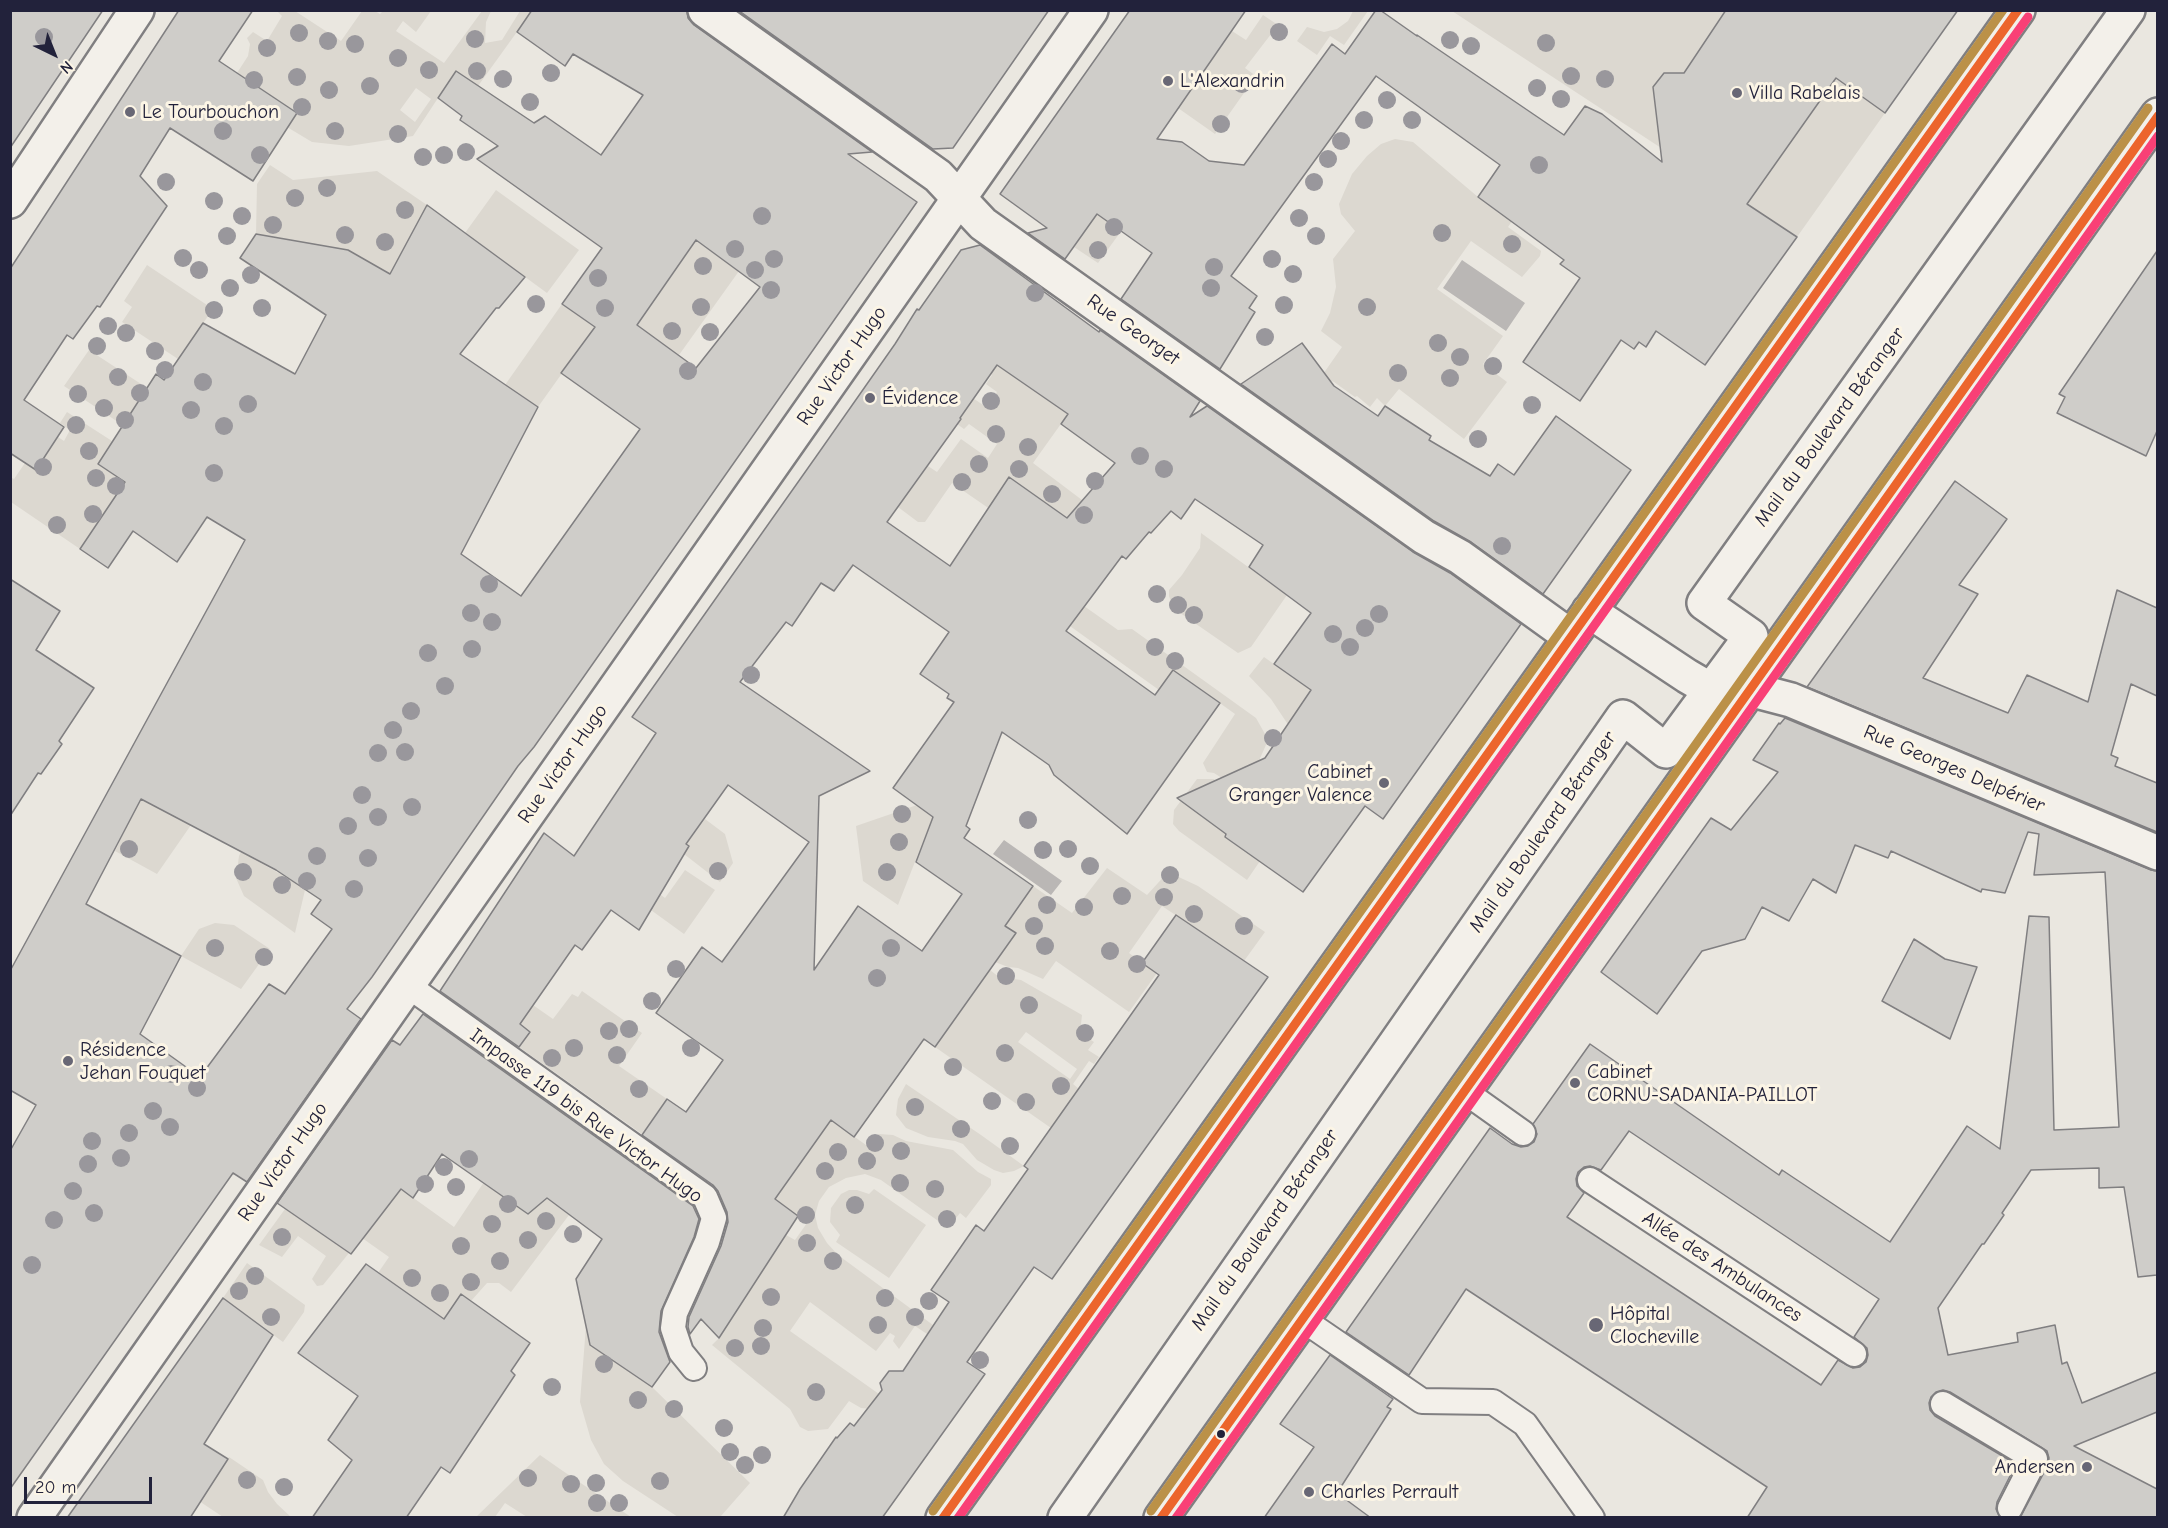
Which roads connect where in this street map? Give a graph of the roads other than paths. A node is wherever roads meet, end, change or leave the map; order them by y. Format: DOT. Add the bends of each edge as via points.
graph roads {
  1 [pos="136,10"];
  2 [pos="705,10"];
  3 [pos="1091,10"];
  4 [pos="2018,10"];
  5 [pos="2128,10"];
  6 [pos="2157,114"];
  7 [pos="959,198"];
  8 [pos="10,201"];
  9 [pos="1580,624"];
  10 [pos="1749,689"];
  11 [pos="1711,690"];
  12 [pos="2157,853"];
  13 [pos="407,986"];
  14 [pos="1464,1091"];
  15 [pos="1523,1133"];
  16 [pos="1590,1180"];
  17 [pos="1302,1319"];
  18 [pos="1854,1354"];
  19 [pos="694,1368"];
  20 [pos="1943,1404"];
  21 [pos="2010,1508"];
  22 [pos="34,1518"];
  23 [pos="943,1518"];
  24 [pos="1065,1518"];
  25 [pos="1161,1518"];
  26 [pos="1592,1518"];
  1 -- 8 [label="street"];
  2 -- 7 [label="street, Rue Georget" via="938,176"];
  3 -- 7 [label="street, Rue Victor Hugo"];
  4 -- 9 [label="street"];
  5 -- 11 [label="street, Mail du Boulevard Béranger" via="1704,603 1751,636"];
  6 -- 10 [label="street"];
  7 -- 9 [label="street, Rue Georget" via="983,224 1424,537"];
  7 -- 13 [label="street, Rue Victor Hugo"];
  9 -- 11 [label="street, Rue Georget"];
  9 -- 23 [label="street"];
  10 -- 11 [label="street, Rue Georges Delpérier"];
  10 -- 12 [label="street, Rue Georges Delpérier" via="1791,700"];
  10 -- 14 [label="street"];
  11 -- 24 [label="street, Mail du Boulevard Béranger" via="1666,751 1623,717"];
  13 -- 19 [label="lane, Impasse 119 bis Rue Victor Hugo" via="705,1197 714,1218 675,1313 673,1328 681,1352"];
  13 -- 22 [label="street, Rue Victor Hugo"];
  14 -- 15 [label="lane"];
  14 -- 17 [label="street"];
  16 -- 18 [label="lane, Allée des Ambulances"];
  17 -- 25 [label="street"];
  17 -- 26 [label="lane" via="1422,1401 1493,1402 1524,1424"];
  20 -- 21 [label="lane" via="2035,1459"];
}
